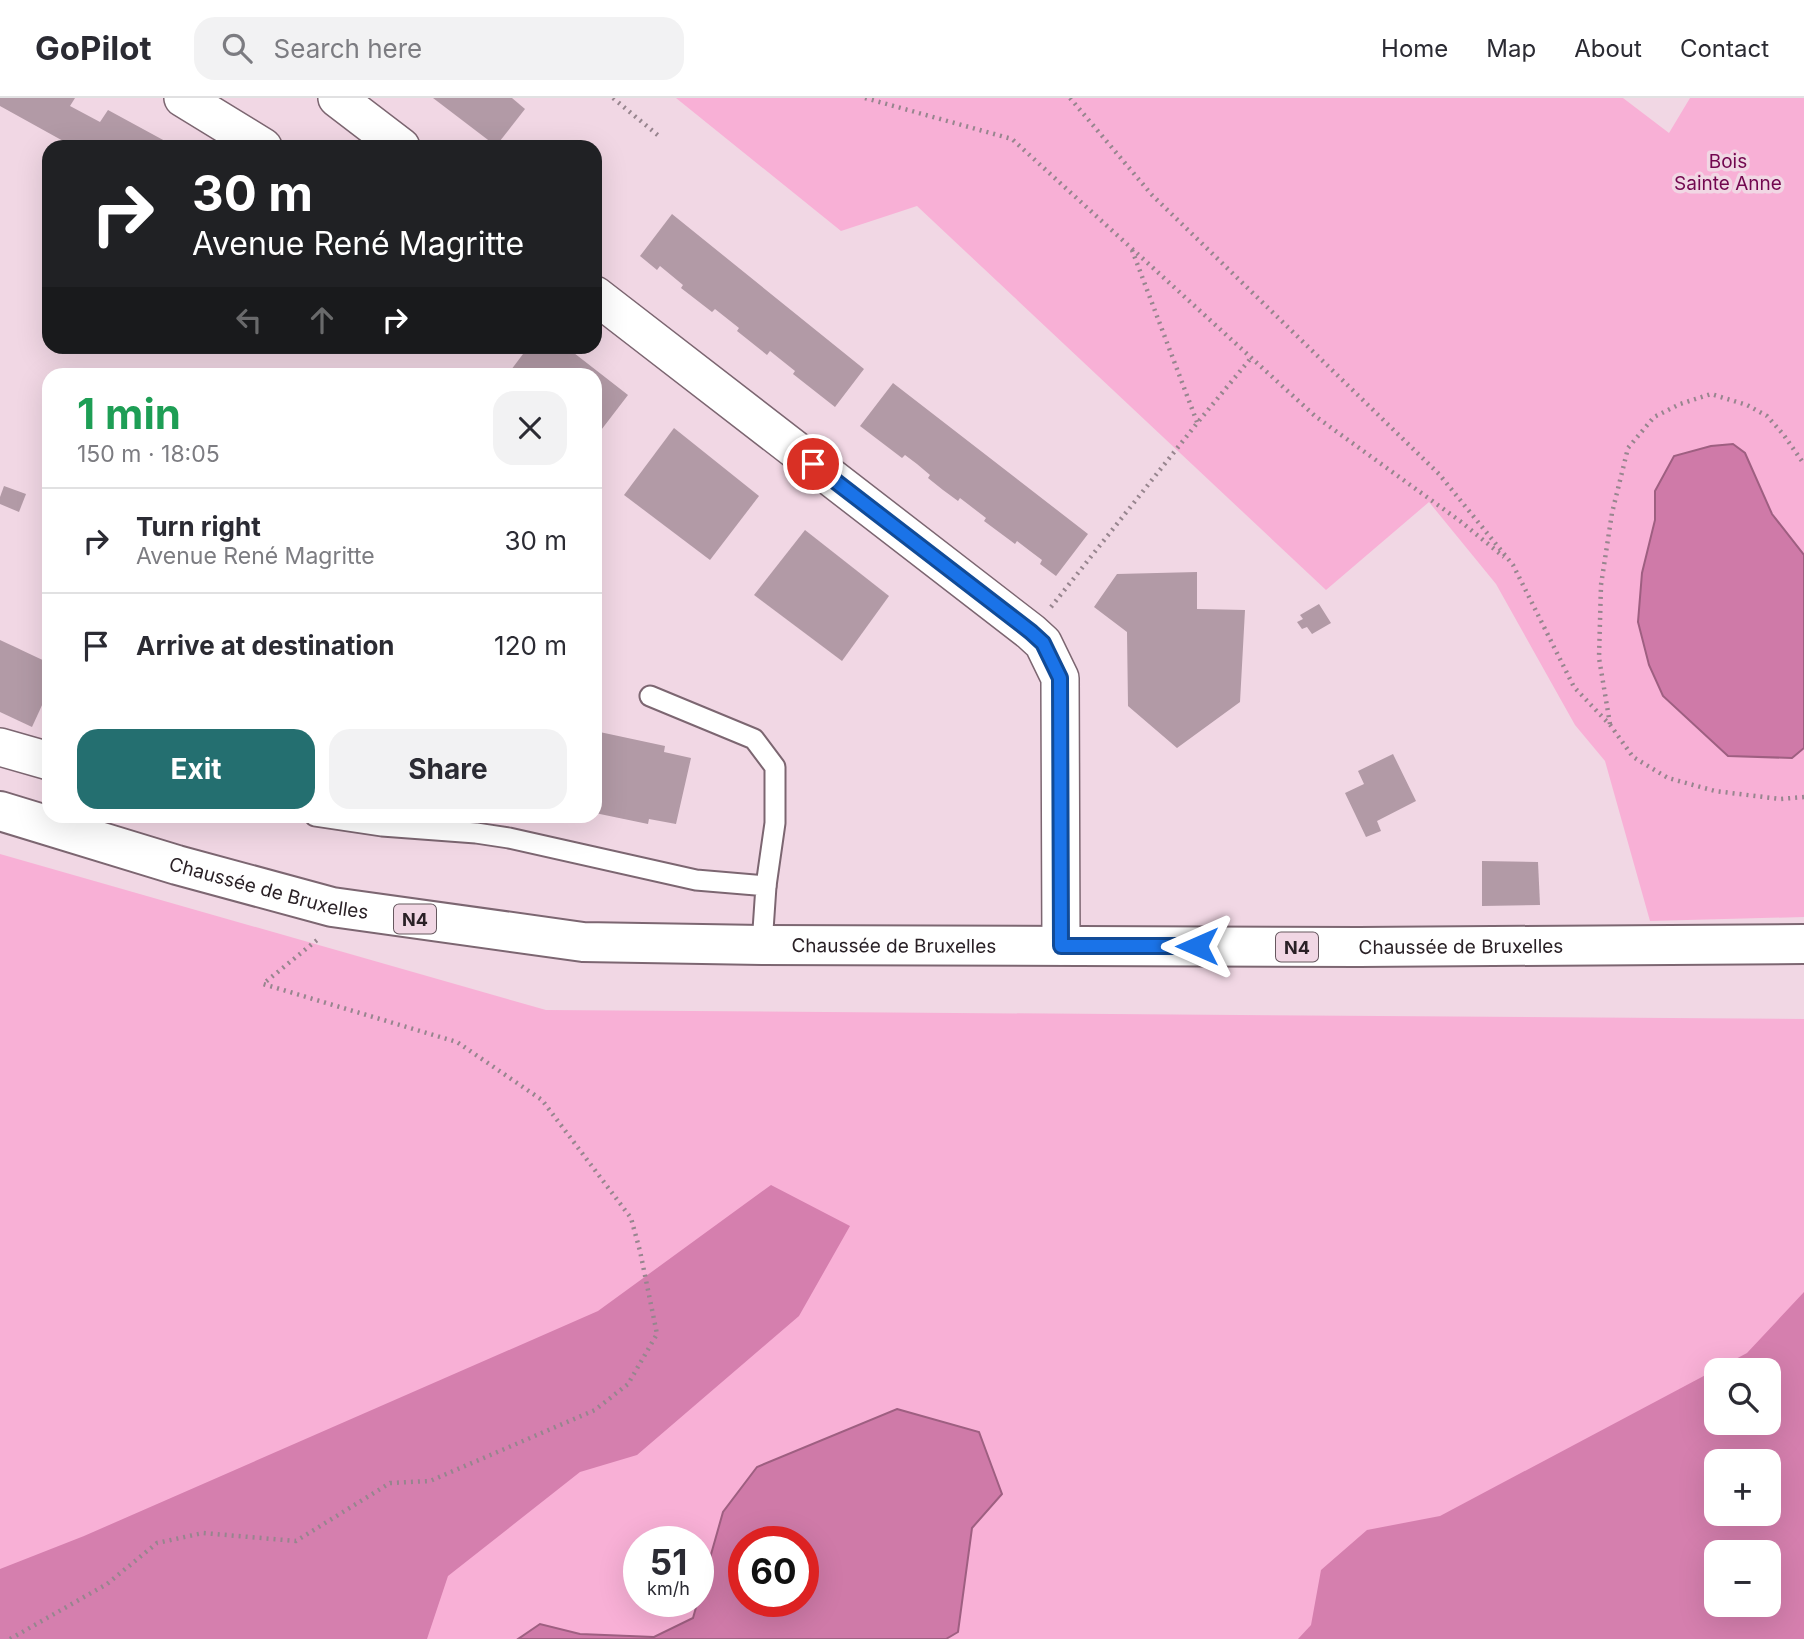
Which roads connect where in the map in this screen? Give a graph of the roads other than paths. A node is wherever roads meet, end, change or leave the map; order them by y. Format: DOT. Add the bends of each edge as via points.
graph roads {
  1 [pos="183,98"];
  2 [pos="337,98"];
  3 [pos="252,140"];
  4 [pos="391,140"];
  5 [pos="602,300"];
  6 [pos="650,696"];
  7 [pos="0,747"];
  8 [pos="42,759"];
  9 [pos="0,811"];
  10 [pos="362,823"];
  11 [pos="766,886"];
  12 [pos="1804,944"];
  13 [pos="762,945"];
  14 [pos="1061,946"];
  1 -- 3 [label="street"];
  2 -- 4 [label="street"];
  5 -- 14 [label="street" via="1043,643 1060,678"];
  6 -- 11 [label="lane" via="754,739 775,767 775,823"];
  7 -- 8 [label="street"];
  9 -- 13 [label="main road, Chaussée de Bruxelles / N4" via="332,907 583,942"];
  10 -- 11 [label="lane" via="509,838 696,880"];
  11 -- 13 [label="lane"];
  12 -- 14 [label="main road, Chaussée de Bruxelles / N4"];
  13 -- 14 [label="main road, Chaussée de Bruxelles / N4"];
}
